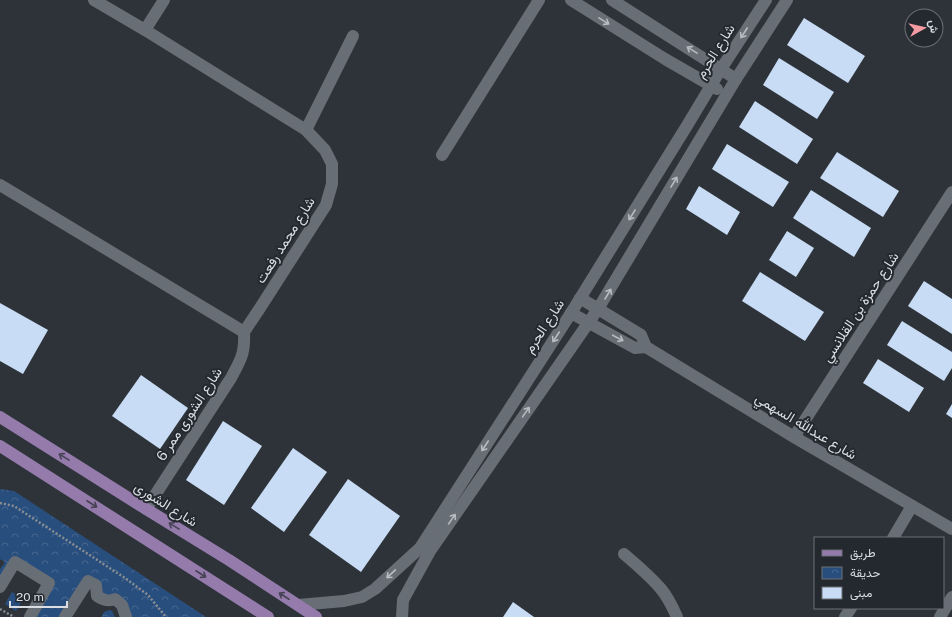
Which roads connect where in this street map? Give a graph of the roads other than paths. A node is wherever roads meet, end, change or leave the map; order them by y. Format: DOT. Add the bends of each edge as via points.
graph roads {
  1 [pos="94,0"];
  2 [pos="164,0"];
  3 [pos="539,0"];
  4 [pos="571,0"];
  5 [pos="612,0"];
  6 [pos="766,0"];
  7 [pos="787,0"];
  8 [pos="145,30"];
  9 [pos="353,36"];
  10 [pos="721,69"];
  11 [pos="736,79"];
  12 [pos="711,85"];
  13 [pos="726,95"];
  14 [pos="306,130"];
  15 [pos="442,155"];
  16 [pos="0,185"];
  17 [pos="952,192"];
  18 [pos="947,210"];
  19 [pos="580,298"];
  20 [pos="598,310"];
  21 [pos="571,313"];
  22 [pos="589,323"];
  23 [pos="244,332"];
  24 [pos="646,347"];
  25 [pos="0,417"];
  26 [pos="794,437"];
  27 [pos="0,446"];
  28 [pos="912,506"];
  29 [pos="146,509"];
  30 [pos="952,529"];
  31 [pos="894,537"];
  32 [pos="624,554"];
  33 [pos="0,587"];
  34 [pos="952,597"];
  35 [pos="298,605"];
  36 [pos="30,617"];
  37 [pos="65,617"];
  38 [pos="126,617"];
  39 [pos="268,617"];
  40 [pos="316,617"];
  41 [pos="402,617"];
  42 [pos="677,617"];
  43 [pos="940,617"];
  1 -- 8 [label="street, شارع محمد رفعت"];
  2 -- 8 [label="street"];
  3 -- 15 [label="street"];
  4 -- 12 [label="street, one-way"];
  10 -- 5 [label="street, one-way"];
  6 -- 10 [label="street, شارع الحرم, one-way"];
  7 -- 11 [label="street"];
  8 -- 14 [label="street, شارع محمد رفعت"];
  9 -- 14 [label="street"];
  10 -- 11 [label="street"];
  10 -- 12 [label="street, شارع الحرم"];
  11 -- 13 [label="street"];
  12 -- 13 [label="street"];
  12 -- 19 [label="street, شارع الحرم, one-way"];
  20 -- 13 [label="street, one-way"];
  14 -- 23 [label="street, شارع محمد رفعت" via="325,150 332,164 332,184 326,205"];
  16 -- 23 [label="street"];
  17 -- 18 [label="street, شارع حمزة بن القلانسي"];
  18 -- 26 [label="street, شارع حمزة بن القلانسي"];
  19 -- 20 [label="street, شارع عبدالله السهمي"];
  19 -- 21 [label="street, شارع الحرم"];
  20 -- 22 [label="street"];
  20 -- 24 [label="street, شارع عبدالله السهمي" via="641,335"];
  21 -- 22 [label="street, شارع عبدالله السهمي"];
  21 -- 35 [label="street, شارع الحرم, one-way" via="420,548 375,589 362,597"];
  22 -- 24 [label="street, شارع عبدالله السهمي, one-way" via="635,348"];
  41 -- 22 [label="street, one-way" via="402,600 430,551"];
  23 -- 29 [label="street, شارع الشورى ممر 6" via="242,359"];
  24 -- 26 [label="street, شارع عبدالله السهمي"];
  29 -- 25 [label="main road, شارع الشورى, one-way"];
  26 -- 28 [label="street, شارع عبدالله السهمي"];
  27 -- 39 [label="main road, one-way"];
  28 -- 30 [label="street, شارع عبدالله السهمي"];
  28 -- 31 [label="street"];
  35 -- 29 [label="main road, شارع الشورى, one-way"];
  32 -- 42 [label="street" via="662,590"];
  33 -- 36 [label="street" via="15,562 50,583"];
  34 -- 43 [label="street"];
  35 -- 40 [label="main road, شارع الشورى"];
  37 -- 38 [label="street" via="88,581 96,585 97,596 102,600 115,599 122,605"];
}
